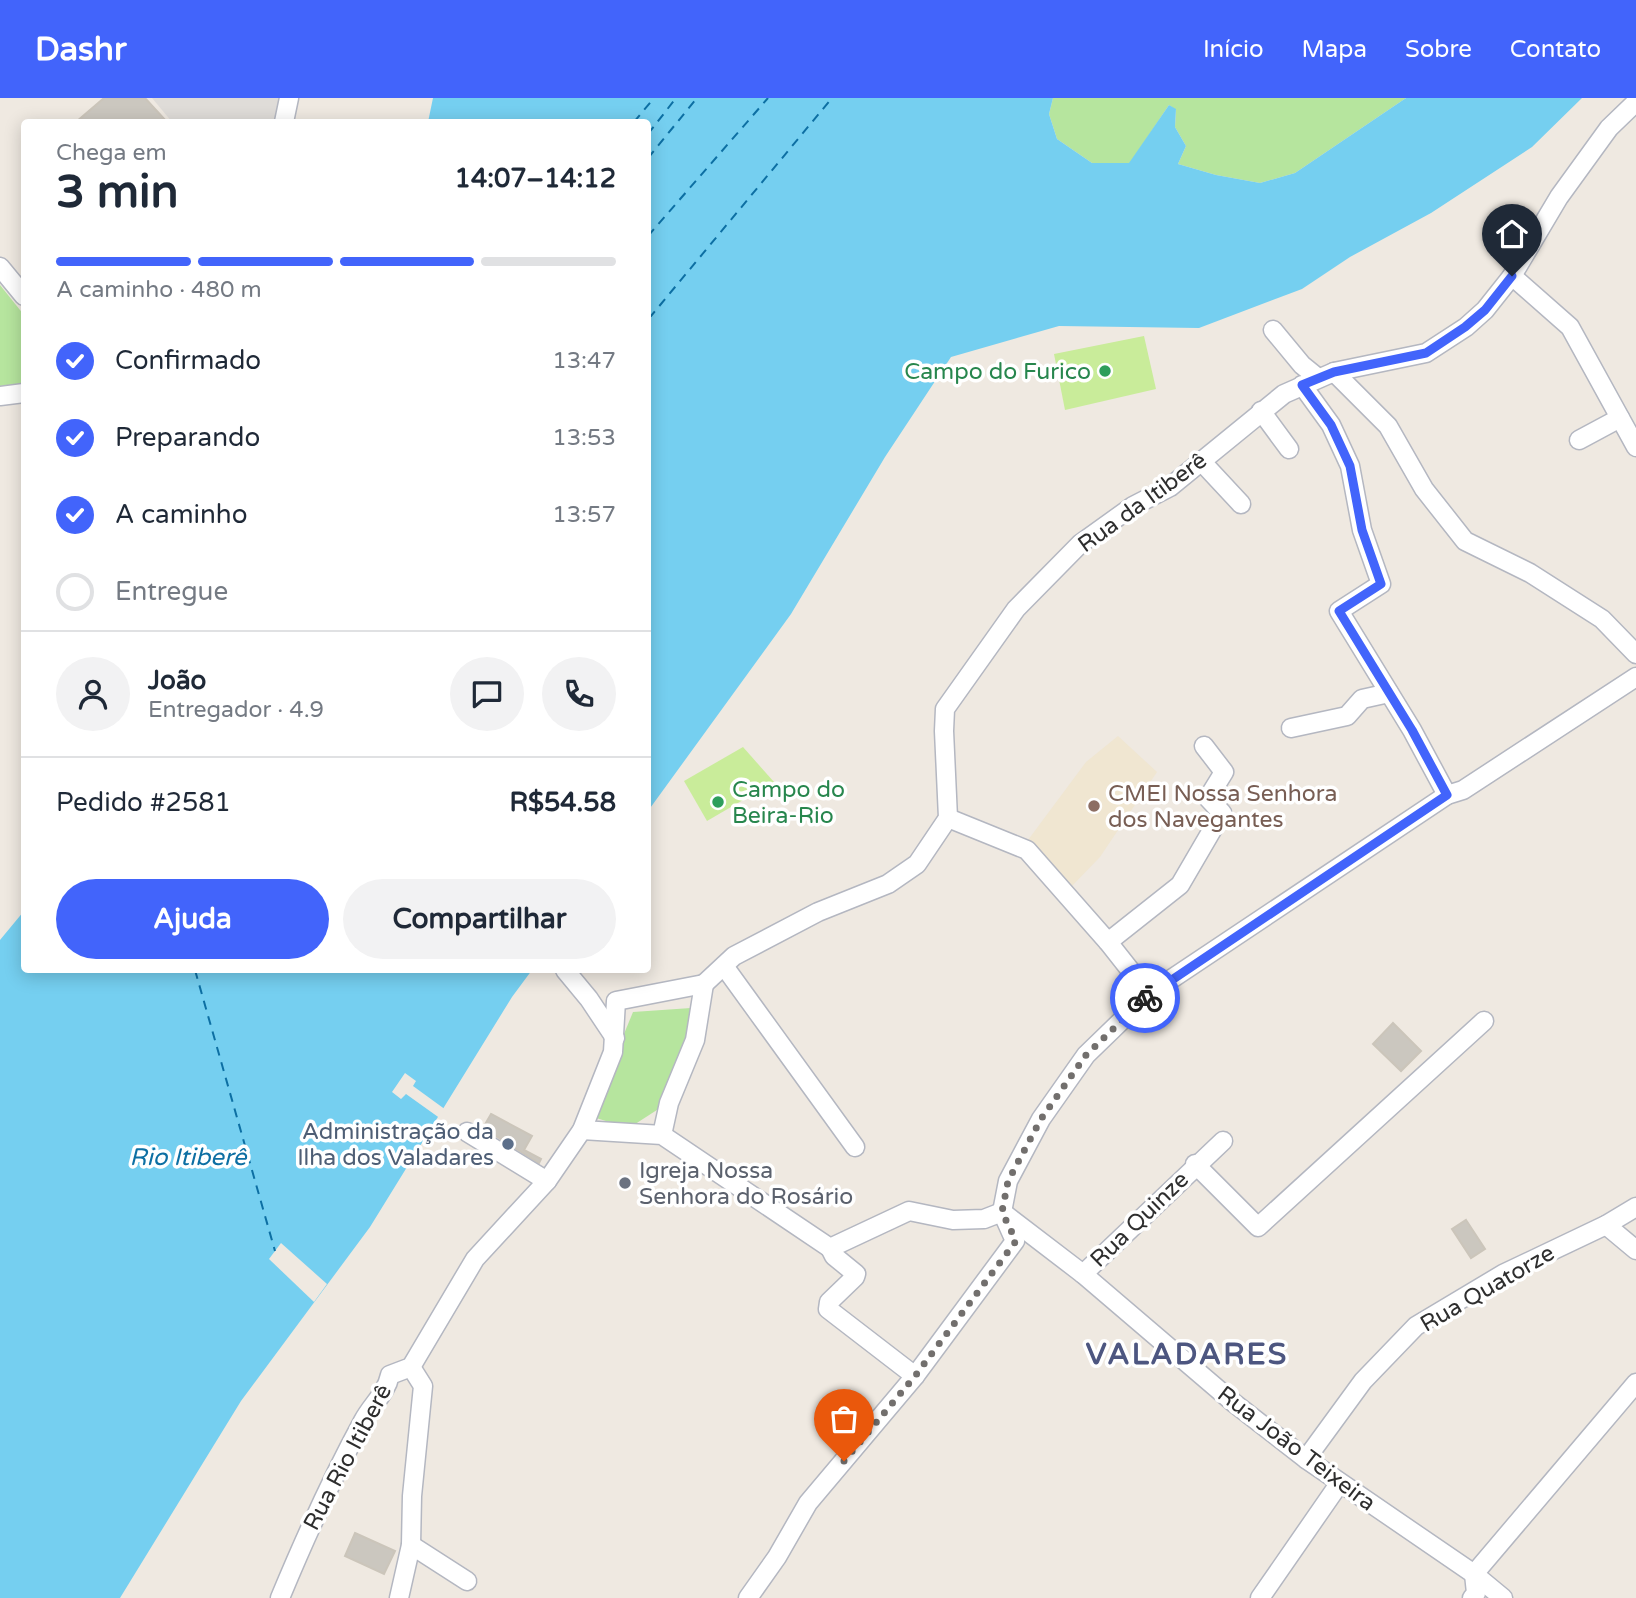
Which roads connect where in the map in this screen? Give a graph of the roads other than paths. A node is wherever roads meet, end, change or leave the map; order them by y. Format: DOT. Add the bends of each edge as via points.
graph roads {
  1 [pos="289,98"];
  2 [pos="1636,102"];
  3 [pos="285,119"];
  4 [pos="0,267"];
  5 [pos="1512,276"];
  6 [pos="21,292"];
  7 [pos="1273,330"];
  8 [pos="1318,378"];
  9 [pos="21,393"];
  10 [pos="0,396"];
  11 [pos="1261,411"];
  12 [pos="1620,418"];
  13 [pos="1579,440"];
  14 [pos="1636,447"];
  15 [pos="1289,449"];
  16 [pos="1201,461"];
  17 [pos="1241,504"];
  18 [pos="1636,654"];
  19 [pos="1636,677"];
  20 [pos="1389,692"];
  21 [pos="1291,728"];
  22 [pos="1204,746"];
  23 [pos="1447,795"];
  24 [pos="948,818"];
  25 [pos="1108,942"];
  26 [pos="724,966"];
  27 [pos="567,973"];
  28 [pos="704,984"];
  29 [pos="1149,994"];
  30 [pos="1485,1021"];
  31 [pos="615,1038"];
  32 [pos="582,1130"];
  33 [pos="467,1132"];
  34 [pos="662,1135"];
  35 [pos="1223,1140"];
  36 [pos="855,1147"];
  37 [pos="1195,1164"];
  38 [pos="547,1181"];
  39 [pos="1636,1207"];
  40 [pos="1002,1212"];
  41 [pos="1606,1225"];
  42 [pos="830,1248"];
  43 [pos="1636,1250"];
  44 [pos="1083,1274"];
  45 [pos="411,1367"];
  46 [pos="915,1376"];
  47 [pos="1636,1383"];
  48 [pos="1306,1459"];
  49 [pos="1339,1483"];
  50 [pos="411,1545"];
  51 [pos="1474,1574"];
  52 [pos="467,1581"];
  53 [pos="280,1598"];
  54 [pos="399,1598"];
  55 [pos="748,1598"];
  56 [pos="1260,1598"];
  57 [pos="1472,1598"];
  58 [pos="1503,1598"];
  1 -- 3 [label="street"];
  2 -- 5 [label="street, Rua da Itiberê" via="1609,128 1559,197"];
  4 -- 6 [label="street"];
  5 -- 8 [label="street, Rua da Itiberê" via="1485,310 1426,353"];
  5 -- 12 [label="street" via="1570,327"];
  7 -- 8 [label="street"];
  8 -- 11 [label="street, Rua da Itiberê"];
  8 -- 18 [label="street" via="1388,426 1424,489 1465,541 1530,573 1602,619"];
  8 -- 20 [label="street" via="1331,425 1350,466 1362,530 1381,584 1339,611"];
  9 -- 10 [label="street"];
  11 -- 15 [label="street"];
  11 -- 16 [label="street, Rua da Itiberê"];
  12 -- 13 [label="street"];
  12 -- 14 [label="street"];
  16 -- 17 [label="street"];
  16 -- 24 [label="street, Rua da Itiberê" via="1170,487 1133,506 1080,544 1016,609 945,709"];
  19 -- 23 [label="street" via="1462,790"];
  20 -- 21 [label="street" via="1362,699 1348,716"];
  20 -- 23 [label="street"];
  22 -- 25 [label="street" via="1224,772 1208,798 1222,813 1180,885"];
  23 -- 29 [label="street"];
  24 -- 25 [label="street" via="1027,850"];
  24 -- 26 [label="street" via="917,864 888,884 818,912 734,956"];
  25 -- 29 [label="street"];
  26 -- 28 [label="street"];
  26 -- 36 [label="street"];
  27 -- 31 [label="street"];
  28 -- 31 [label="street, Rua Rio Itiberê" via="616,1001"];
  28 -- 34 [label="street" via="695,1040 669,1103"];
  29 -- 40 [label="street" via="1086,1055 1041,1119 1008,1181"];
  30 -- 37 [label="street" via="1258,1227"];
  31 -- 32 [label="street, Rua Rio Itiberê"];
  32 -- 34 [label="street"];
  32 -- 38 [label="street, Rua Rio Itiberê"];
  33 -- 38 [label="street"];
  34 -- 42 [label="street"];
  35 -- 37 [label="street, Rua Quinze"];
  37 -- 44 [label="street, Rua Quinze"];
  38 -- 45 [label="street, Rua Rio Itiberê" via="475,1259"];
  39 -- 41 [label="street, Rua Quatorze"];
  40 -- 42 [label="street" via="984,1219 953,1220 909,1211"];
  40 -- 44 [label="street, Rua João Teixeira"];
  40 -- 46 [label="street" via="1016,1241"];
  41 -- 43 [label="street"];
  41 -- 48 [label="street, Rua Quatorze" via="1503,1274 1416,1326 1363,1381"];
  42 -- 46 [label="street" via="856,1274 829,1302 828,1309"];
  44 -- 48 [label="street, Rua João Teixeira"];
  45 -- 50 [label="street" via="423,1386"];
  45 -- 53 [label="street, Rua Rio Itiberê" via="390,1375 387,1388 365,1417"];
  46 -- 55 [label="street" via="808,1503"];
  47 -- 51 [label="street"];
  48 -- 49 [label="street, Rua João Teixeira"];
  49 -- 51 [label="street, Rua João Teixeira"];
  49 -- 56 [label="street"];
  50 -- 52 [label="street"];
  50 -- 54 [label="street"];
  51 -- 57 [label="street" via="1476,1593"];
  51 -- 58 [label="street, Rua João Teixeira"];
}
